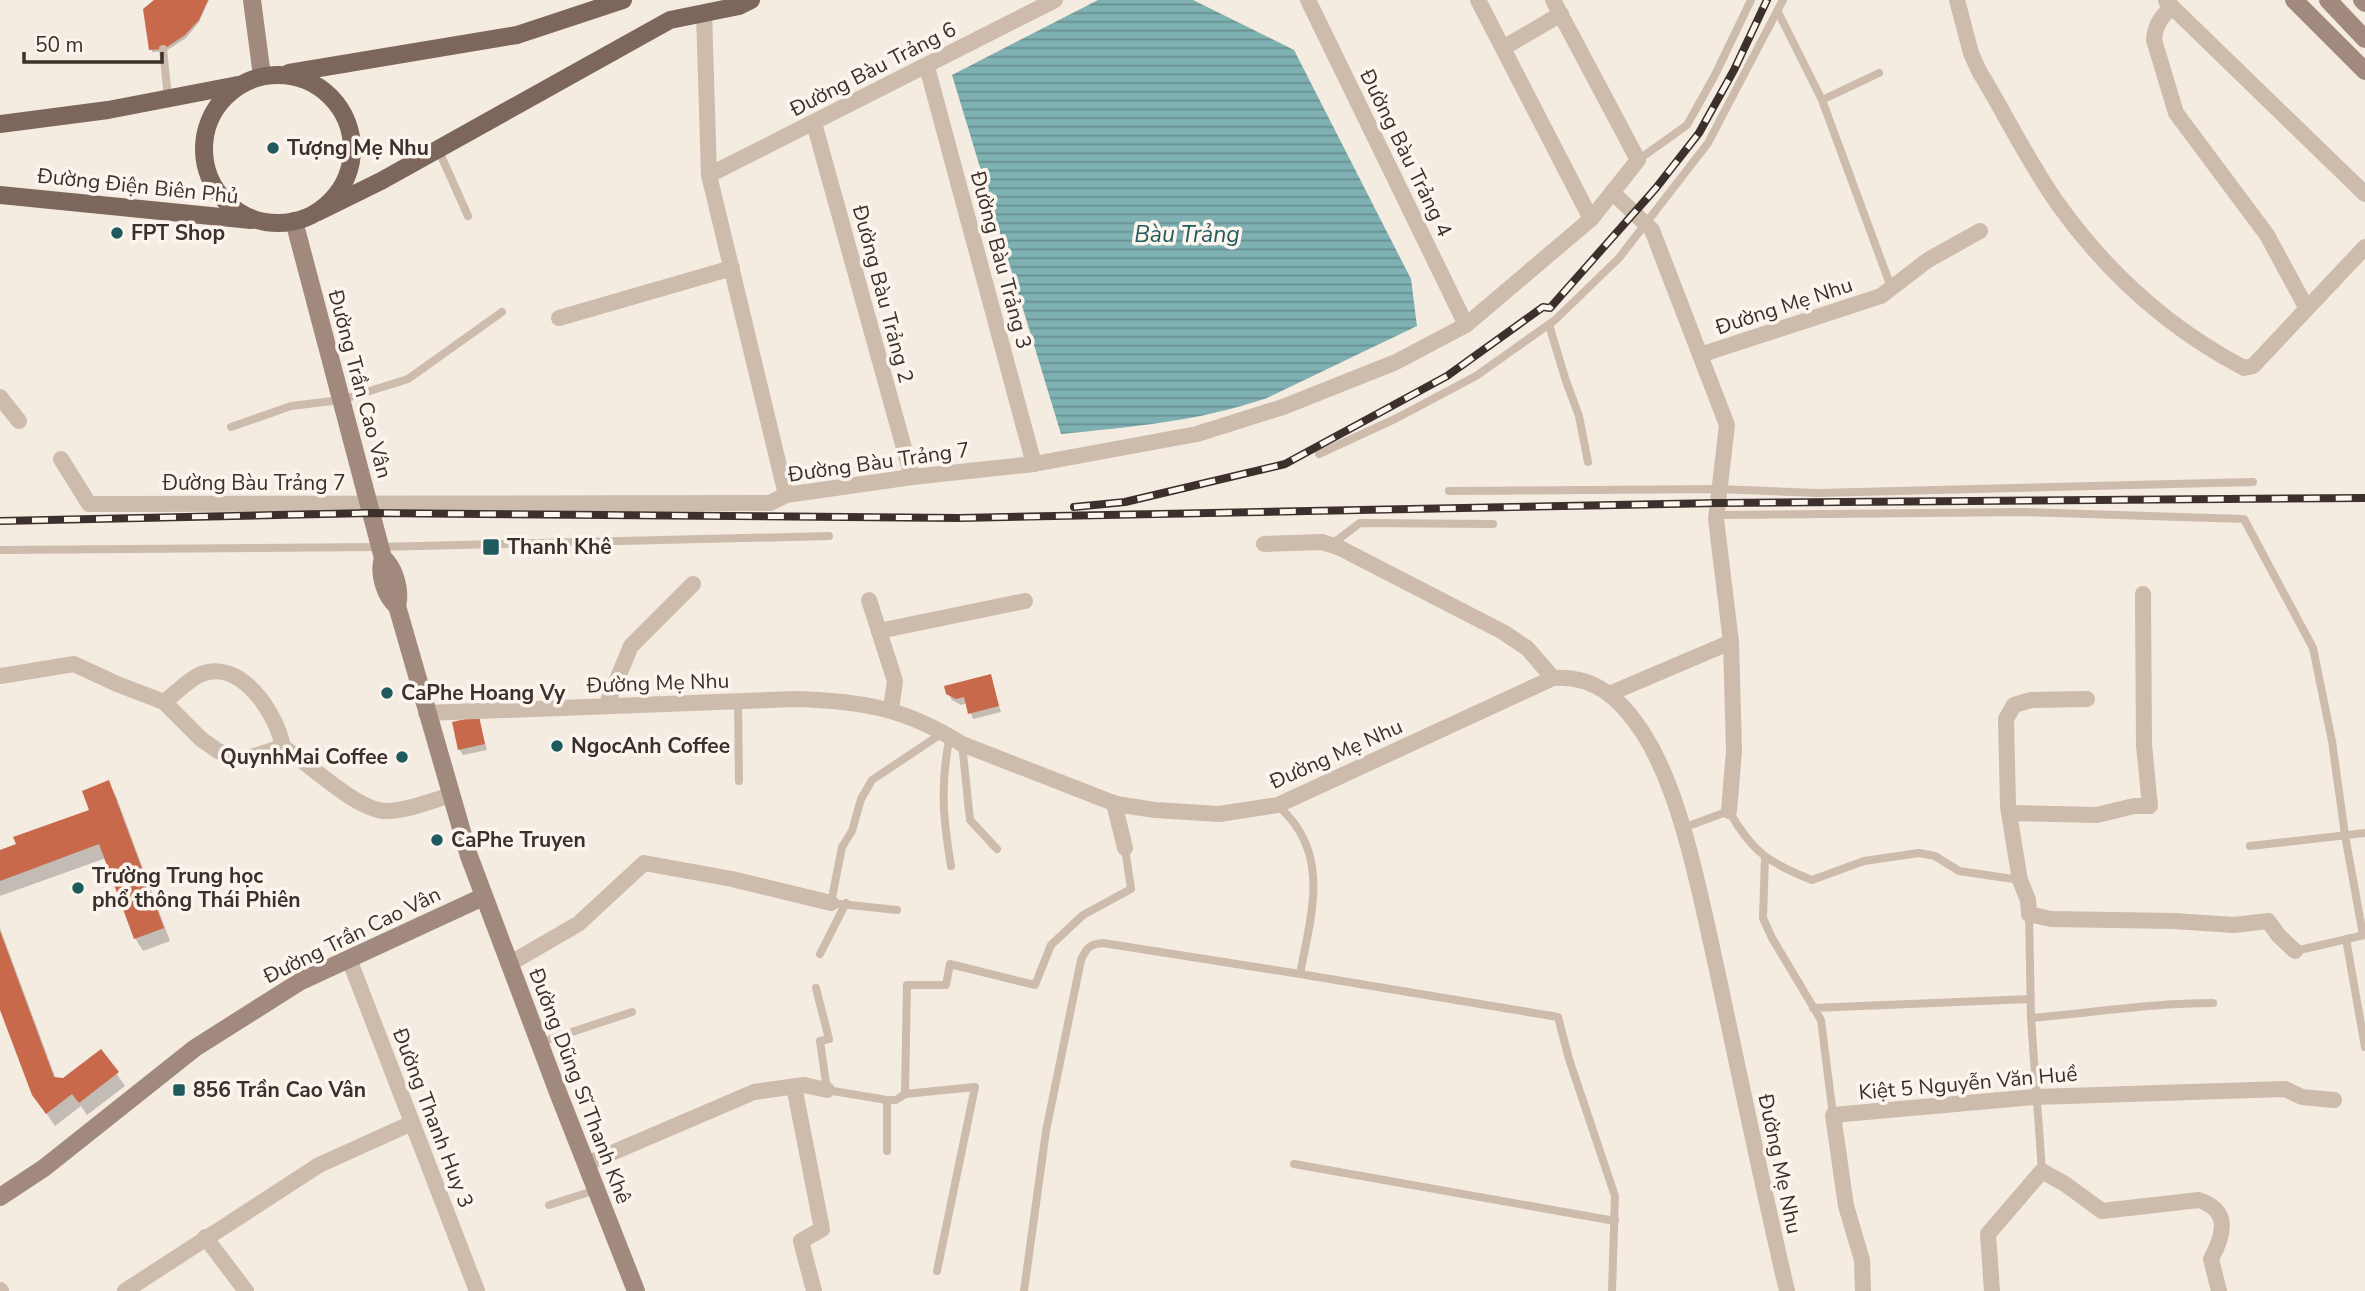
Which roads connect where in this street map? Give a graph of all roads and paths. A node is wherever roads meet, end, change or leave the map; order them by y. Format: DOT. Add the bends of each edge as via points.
graph roads {
  1 [pos="252,0"];
  2 [pos="624,0"];
  3 [pos="751,0"];
  4 [pos="1055,0"];
  5 [pos="1308,0"];
  6 [pos="1478,0"];
  7 [pos="1751,0"];
  8 [pos="1783,0"];
  9 [pos="1957,0"];
  10 [pos="2294,0"];
  11 [pos="2328,0"];
  12 [pos="2168,4"];
  13 [pos="706,6"];
  14 [pos="1557,7"];
  15 [pos="1778,12"];
  16 [pos="2365,39"];
  17 [pos="1503,48"];
  18 [pos="163,49"];
  19 [pos="927,67"];
  20 [pos="2365,71"];
  21 [pos="1879,73"];
  22 [pos="270,75"];
  23 [pos="242,84"];
  24 [pos="167,98"];
  25 [pos="1822,100"];
  26 [pos="814,123"];
  27 [pos="0,124"];
  28 [pos="438,149"];
  29 [pos="1638,160"];
  30 [pos="709,175"];
  31 [pos="1612,192"];
  32 [pos="2365,194"];
  33 [pos="0,195"];
  34 [pos="318,212"];
  35 [pos="468,216"];
  36 [pos="1591,219"];
  37 [pos="294,221"];
  38 [pos="271,222"];
  39 [pos="1649,226"];
  40 [pos="1980,231"];
  41 [pos="2365,247"];
  42 [pos="732,268"];
  43 [pos="1886,291"];
  44 [pos="2306,307"];
  45 [pos="502,312"];
  46 [pos="559,318"];
  47 [pos="1466,324"];
  48 [pos="1549,325"];
  49 [pos="1700,355"];
  50 [pos="0,397"];
  51 [pos="341,400"];
  52 [pos="19,421"];
  53 [pos="231,427"];
  54 [pos="1319,454"];
  55 [pos="61,459"];
  56 [pos="1588,462"];
  57 [pos="1034,464"];
  58 [pos="912,477"];
  59 [pos="2253,482"];
  60 [pos="1719,489"];
  61 [pos="1449,491"];
  62 [pos="786,495"];
  63 [pos="368,503"];
  64 [pos="1717,515"];
  65 [pos="1493,524"];
  66 [pos="829,536"];
  67 [pos="1264,544"];
  68 [pos="1332,544"];
  69 [pos="0,550"];
  70 [pos="381,552"];
  71 [pos="693,584"];
  72 [pos="2143,594"];
  73 [pos="869,600"];
  74 [pos="1025,601"];
  75 [pos="879,631"];
  76 [pos="1731,642"];
  77 [pos="0,676"];
  78 [pos="1553,678"];
  79 [pos="1609,694"];
  80 [pos="2087,699"];
  81 [pos="738,701"];
  82 [pos="164,702"];
  83 [pos="606,706"];
  84 [pos="891,709"];
  85 [pos="426,713"];
  86 [pos="952,737"];
  87 [pos="283,747"];
  88 [pos="739,780"];
  89 [pos="451,795"];
  90 [pos="1114,803"];
  91 [pos="1278,805"];
  92 [pos="1729,811"];
  93 [pos="2009,813"];
  94 [pos="1683,828"];
  95 [pos="2365,832"];
  96 [pos="2345,835"];
  97 [pos="2250,846"];
  98 [pos="1125,848"];
  99 [pos="996,849"];
  100 [pos="1765,857"];
  101 [pos="951,866"];
  102 [pos="2020,880"];
  103 [pos="484,897"];
  104 [pos="839,903"];
  105 [pos="897,910"];
  106 [pos="2029,914"];
  107 [pos="2364,935"];
  108 [pos="2346,939"];
  109 [pos="2295,951"];
  110 [pos="820,954"];
  111 [pos="349,959"];
  112 [pos="509,964"];
  113 [pos="1300,974"];
  114 [pos="816,988"];
  115 [pos="2030,999"];
  116 [pos="2213,1003"];
  117 [pos="1813,1007"];
  118 [pos="632,1012"];
  119 [pos="2031,1018"];
  120 [pos="539,1042"];
  121 [pos="2365,1047"];
  122 [pos="794,1086"];
  123 [pos="827,1090"];
  124 [pos="905,1094"];
  125 [pos="2035,1097"];
  126 [pos="887,1100"];
  127 [pos="2334,1100"];
  128 [pos="1833,1115"];
  129 [pos="412,1123"];
  130 [pos="887,1151"];
  131 [pos="586,1164"];
  132 [pos="1294,1164"];
  133 [pos="2042,1171"];
  134 [pos="596,1190"];
  135 [pos="0,1197"];
  136 [pos="549,1205"];
  137 [pos="1615,1221"];
  138 [pos="205,1237"];
  139 [pos="937,1271"];
  140 [pos="125,1291"];
  141 [pos="246,1291"];
  142 [pos="477,1291"];
  143 [pos="636,1291"];
  144 [pos="814,1291"];
  145 [pos="1024,1291"];
  146 [pos="1612,1291"];
  147 [pos="1787,1291"];
  148 [pos="1863,1291"];
  149 [pos="1992,1291"];
  150 [pos="2219,1291"];
  1 -- 22 [label="main road"];
  2 -- 22 [label="main road" via="517,35"];
  3 -- 13 [label="main road" via="739,6"];
  4 -- 19 [label="street, Đường Bàu Trảng 6"];
  5 -- 47 [label="street, Đường Bàu Trảng 4"];
  6 -- 17 [label="street"];
  7 -- 29 [label="lane" via="1687,125"];
  8 -- 15 [label="lane"];
  9 -- 44 [label="street" via="1979,71 2028,156 2097,254 2145,301 2184,333 2244,368 2253,366"];
  10 -- 20 [label="main road"];
  11 -- 16 [label="main road"];
  12 -- 32 [label="street"];
  12 -- 44 [label="street" via="2154,40 2176,113 2245,202"];
  13 -- 28 [label="main road" via="670,20"];
  13 -- 30 [label="street"];
  14 -- 17 [label="street"];
  14 -- 29 [label="street"];
  15 -- 25 [label="lane"];
  15 -- 39 [label="lane" via="1708,144"];
  17 -- 36 [label="street"];
  18 -- 24 [label="lane"];
  19 -- 26 [label="street, Đường Bàu Trảng 6"];
  19 -- 57 [label="street, Đường Bàu Trảng 3"];
  21 -- 25 [label="lane"];
  22 -- 23 [label="main road"];
  22 -- 34 [label="main road" via="302,79 323,90 340,107 350,128 353,152 348,176 336,196"];
  23 -- 24 [label="main road"];
  23 -- 38 [label="main road" via="223,99 211,118 204,140 205,164 214,186 229,204 248,216"];
  24 -- 27 [label="main road"];
  25 -- 43 [label="lane"];
  26 -- 30 [label="street, Đường Bàu Trảng 6"];
  26 -- 58 [label="street, Đường Bàu Trảng 2"];
  28 -- 34 [label="main road"];
  28 -- 35 [label="lane"];
  29 -- 31 [label="street, Đường Bàu Trảng 7"];
  30 -- 42 [label="street"];
  31 -- 36 [label="street, Đường Bàu Trảng 7"];
  31 -- 39 [label="street"];
  33 -- 38 [label="main road, Đường Điện Biên Phủ"];
  34 -- 37 [label="main road"];
  36 -- 47 [label="street, Đường Bàu Trảng 7"];
  37 -- 38 [label="main road"];
  37 -- 51 [label="main road, Đường Trần Cao Vân"];
  39 -- 48 [label="lane"];
  39 -- 49 [label="street, Đường Mẹ Nhu"];
  40 -- 43 [label="street, Đường Mẹ Nhu" via="1928,260"];
  41 -- 44 [label="street"];
  42 -- 46 [label="street"];
  42 -- 62 [label="street"];
  43 -- 49 [label="street, Đường Mẹ Nhu"];
  45 -- 51 [label="lane" via="408,379"];
  47 -- 57 [label="street, Đường Bàu Trảng 7" via="1396,362 1283,407 1197,434"];
  48 -- 54 [label="lane" via="1476,376"];
  48 -- 56 [label="lane" via="1579,416"];
  49 -- 60 [label="street, Đường Mẹ Nhu" via="1727,425"];
  50 -- 52 [label="street"];
  51 -- 53 [label="lane" via="290,406"];
  51 -- 63 [label="main road, Đường Trần Cao Vân"];
  55 -- 63 [label="street, Đường Bàu Trảng 7" via="89,504"];
  57 -- 58 [label="street, Đường Bàu Trảng 7"];
  58 -- 62 [label="street, Đường Bàu Trảng 7"];
  59 -- 60 [label="lane" via="1831,492"];
  60 -- 61 [label="lane"];
  60 -- 64 [label="street, Đường Mẹ Nhu"];
  62 -- 63 [label="street, Đường Bàu Trảng 7" via="770,503"];
  63 -- 70 [label="main road, Đường Trần Cao Vân"];
  64 -- 76 [label="street, Đường Mẹ Nhu"];
  64 -- 96 [label="lane" via="2024,512 2244,519 2313,648"];
  65 -- 68 [label="lane" via="1360,523"];
  66 -- 70 [label="lane"];
  67 -- 68 [label="street"];
  68 -- 78 [label="street" via="1503,632 1527,648"];
  69 -- 70 [label="lane"];
  70 -- 85 [label="main road, Đường Trần Cao Vân" via="390,564 400,597 397,607"];
  71 -- 83 [label="street" via="631,646"];
  72 -- 93 [label="street" via="2144,745 2150,806 2097,816"];
  73 -- 75 [label="street"];
  74 -- 75 [label="street"];
  75 -- 84 [label="street" via="895,681"];
  76 -- 79 [label="street"];
  76 -- 92 [label="street, Đường Mẹ Nhu" via="1734,751"];
  77 -- 82 [label="street" via="74,664"];
  78 -- 79 [label="street, Đường Mẹ Nhu" via="1579,678"];
  78 -- 91 [label="street, Đường Mẹ Nhu"];
  79 -- 94 [label="street, Đường Mẹ Nhu" via="1650,745"];
  80 -- 93 [label="street" via="2031,700 2014,705 2006,719"];
  81 -- 83 [label="street, Đường Mẹ Nhu"];
  81 -- 84 [label="street, Đường Mẹ Nhu" via="845,700"];
  81 -- 88 [label="lane"];
  82 -- 87 [label="street" via="218,751 248,758"];
  82 -- 87 [label="street" via="199,675 229,673 246,684 275,719"];
  83 -- 85 [label="street, Đường Mẹ Nhu"];
  84 -- 86 [label="street, Đường Mẹ Nhu"];
  85 -- 89 [label="main road"];
  86 -- 90 [label="street, Đường Mẹ Nhu"];
  86 -- 99 [label="lane" via="970,820"];
  86 -- 101 [label="lane" via="944,765 943,814"];
  86 -- 104 [label="lane" via="872,780 842,847"];
  87 -- 89 [label="street" via="371,809 386,812"];
  89 -- 103 [label="main road"];
  90 -- 91 [label="street, Đường Mẹ Nhu" via="1219,814"];
  90 -- 98 [label="street"];
  91 -- 113 [label="lane" via="1297,827 1310,857 1315,889"];
  92 -- 94 [label="lane"];
  92 -- 100 [label="lane" via="1743,836"];
  93 -- 102 [label="street"];
  94 -- 147 [label="street, Đường Mẹ Nhu"];
  95 -- 96 [label="lane"];
  96 -- 97 [label="lane"];
  96 -- 107 [label="lane"];
  98 -- 124 [label="lane" via="1130,888 1083,915 1052,945 1035,985 950,964 946,985 906,985"];
  100 -- 102 [label="lane" via="1812,880 1864,861 1919,853 1935,856 1959,871"];
  100 -- 117 [label="lane" via="1763,918"];
  102 -- 106 [label="street"];
  103 -- 111 [label="main road, Đường Trần Cao Vân"];
  103 -- 112 [label="main road, Đường Dũng Sĩ Thanh Khê"];
  104 -- 105 [label="lane"];
  104 -- 110 [label="lane"];
  104 -- 112 [label="street" via="644,863 578,924"];
  106 -- 109 [label="street" via="2051,919 2234,925 2268,921"];
  106 -- 115 [label="lane"];
  107 -- 108 [label="lane"];
  108 -- 109 [label="lane"];
  108 -- 121 [label="lane"];
  111 -- 129 [label="street, Đường Thanh Huy 3"];
  111 -- 135 [label="main road, Đường Trần Cao Vân" via="301,981 195,1048 44,1168"];
  112 -- 120 [label="main road, Đường Dũng Sĩ Thanh Khê"];
  113 -- 137 [label="lane" via="1558,1017 1615,1196"];
  113 -- 145 [label="lane" via="1103,943 1086,949 1046,1131"];
  114 -- 123 [label="lane" via="829,1040 820,1041"];
  115 -- 117 [label="lane"];
  115 -- 119 [label="lane"];
  116 -- 119 [label="lane" via="2165,1003"];
  117 -- 128 [label="lane" via="1821,1020"];
  118 -- 120 [label="lane"];
  119 -- 125 [label="lane"];
  120 -- 131 [label="main road, Đường Dũng Sĩ Thanh Khê"];
  122 -- 123 [label="street"];
  122 -- 131 [label="street" via="754,1092"];
  122 -- 144 [label="street" via="822,1229 801,1241"];
  123 -- 126 [label="lane"];
  124 -- 126 [label="lane"];
  124 -- 139 [label="lane" via="975,1087"];
  125 -- 127 [label="street, Kiệt 5 Nguyễn Văn Huề" via="2285,1089 2302,1097"];
  125 -- 128 [label="street, Kiệt 5 Nguyễn Văn Huề"];
  125 -- 133 [label="lane"];
  126 -- 130 [label="lane"];
  128 -- 148 [label="street, Kiệt 5 Nguyễn Văn Huề"];
  129 -- 138 [label="street" via="319,1165"];
  129 -- 142 [label="street, Đường Thanh Huy 3"];
  131 -- 134 [label="main road, Đường Dũng Sĩ Thanh Khê"];
  132 -- 137 [label="lane"];
  133 -- 149 [label="street" via="1988,1234"];
  133 -- 150 [label="street" via="2102,1211 2206,1202 2222,1219 2221,1241 2211,1259"];
  134 -- 136 [label="lane"];
  134 -- 143 [label="main road, Đường Dũng Sĩ Thanh Khê"];
  137 -- 146 [label="lane"];
  138 -- 140 [label="street"];
  138 -- 141 [label="street"];
}
